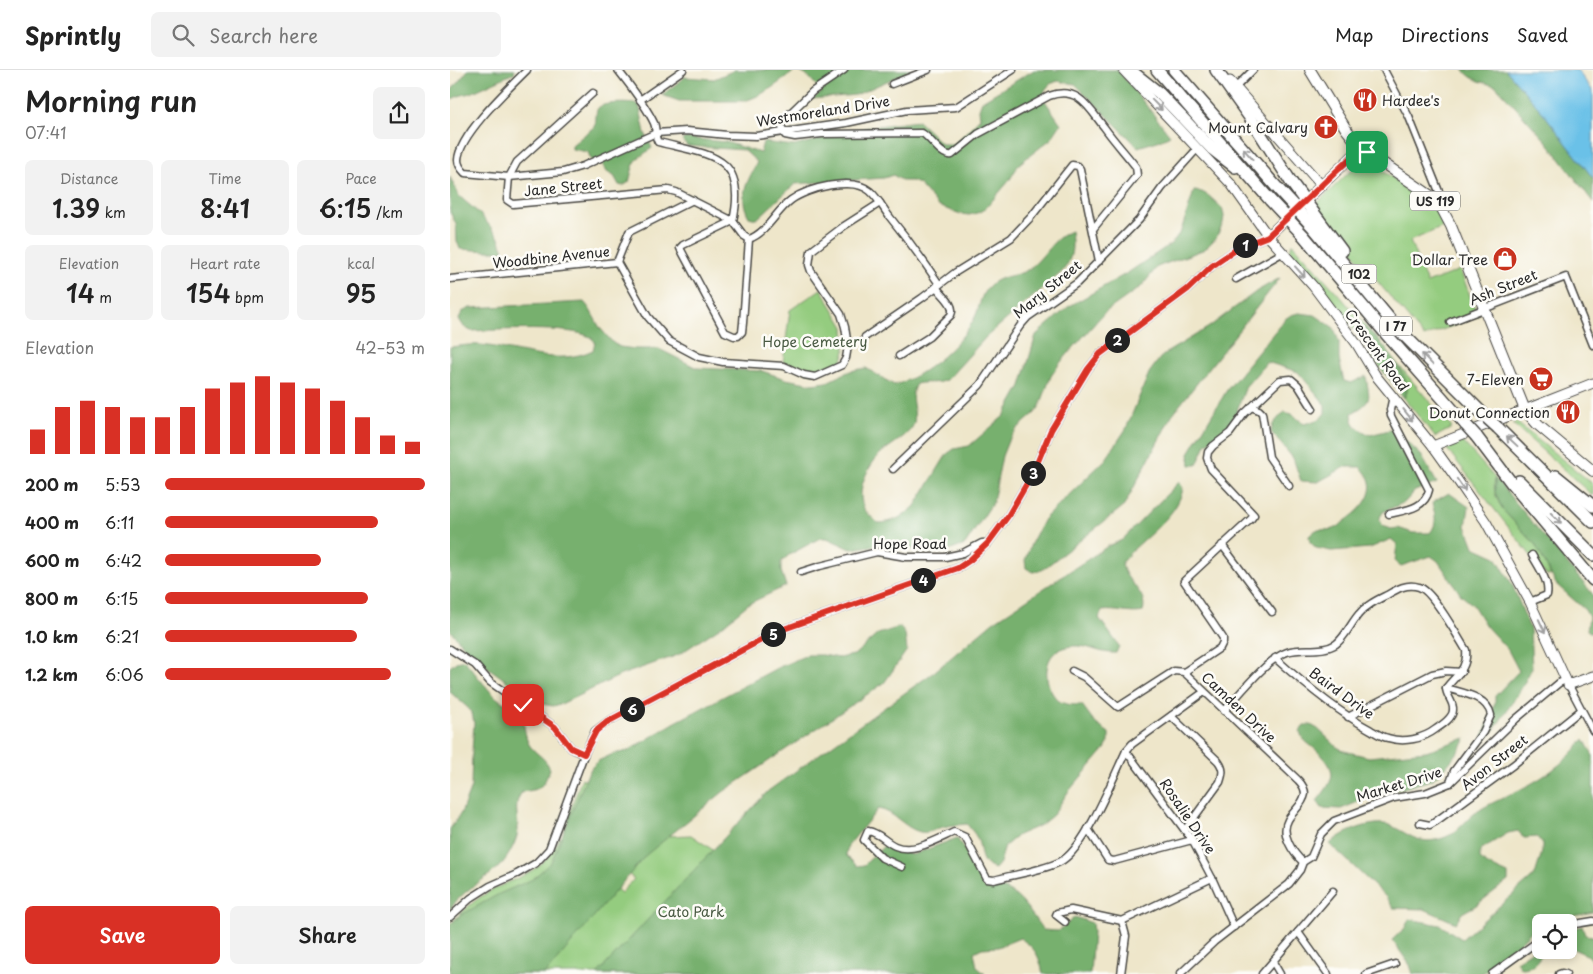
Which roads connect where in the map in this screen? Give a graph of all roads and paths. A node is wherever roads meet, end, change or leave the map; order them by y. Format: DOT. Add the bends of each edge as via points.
graph roads {
  1 [pos="527,70"];
  2 [pos="618,70"];
  3 [pos="683,70"];
  4 [pos="844,70"];
  5 [pos="928,70"];
  6 [pos="1013,70"];
  7 [pos="1123,70"];
  8 [pos="1130,70"];
  9 [pos="1157,70"];
  10 [pos="1174,70"];
  11 [pos="1216,70"];
  12 [pos="1220,70"];
  13 [pos="1253,70"];
  14 [pos="1310,70"];
  15 [pos="1384,70"];
  16 [pos="892,84"];
  17 [pos="1235,88"];
  18 [pos="592,93"];
  19 [pos="640,100"];
  20 [pos="782,131"];
  21 [pos="656,133"];
  22 [pos="1361,148"];
  23 [pos="1197,149"];
  24 [pos="509,177"];
  25 [pos="1257,184"];
  26 [pos="1322,186"];
  27 [pos="692,200"];
  28 [pos="880,203"];
  29 [pos="1441,207"];
  30 [pos="733,221"];
  31 [pos="1316,223"];
  32 [pos="1093,229"];
  33 [pos="1268,236"];
  34 [pos="749,239"];
  35 [pos="1282,253"];
  36 [pos="1099,261"];
  37 [pos="617,262"];
  38 [pos="450,279"];
  39 [pos="1236,279"];
  40 [pos="937,285"];
  41 [pos="1484,309"];
  42 [pos="1450,322"];
  43 [pos="865,337"];
  44 [pos="1593,345"];
  45 [pos="899,356"];
  46 [pos="1593,383"];
  47 [pos="1393,396"];
  48 [pos="1251,407"];
  49 [pos="1313,409"];
  50 [pos="1524,410"];
  51 [pos="1433,446"];
  52 [pos="1484,447"];
  53 [pos="1525,454"];
  54 [pos="893,469"];
  55 [pos="1593,471"];
  56 [pos="1289,486"];
  57 [pos="1593,506"];
  58 [pos="1389,514"];
  59 [pos="1593,522"];
  60 [pos="988,543"];
  61 [pos="1222,545"];
  62 [pos="1532,555"];
  63 [pos="1593,555"];
  64 [pos="802,572"];
  65 [pos="1593,580"];
  66 [pos="1530,602"];
  67 [pos="1272,612"];
  68 [pos="450,649"];
  69 [pos="1275,658"];
  70 [pos="1072,671"];
  71 [pos="1184,672"];
  72 [pos="1462,672"];
  73 [pos="1593,676"];
  74 [pos="1567,683"];
  75 [pos="1446,688"];
  76 [pos="1204,692"];
  77 [pos="1581,710"];
  78 [pos="1224,711"];
  79 [pos="1171,716"];
  80 [pos="1348,717"];
  81 [pos="1593,732"];
  82 [pos="1126,751"];
  83 [pos="584,754"];
  84 [pos="1450,783"];
  85 [pos="1420,823"];
  86 [pos="1088,829"];
  87 [pos="1185,830"];
  88 [pos="1192,840"];
  89 [pos="1303,862"];
  90 [pos="902,868"];
  91 [pos="1212,878"];
  92 [pos="1333,891"];
  93 [pos="450,917"];
  94 [pos="1593,920"];
  95 [pos="1122,921"];
  96 [pos="1064,922"];
  97 [pos="1577,923"];
  98 [pos="1234,927"];
  99 [pos="1298,932"];
  100 [pos="1532,945"];
  101 [pos="1273,962"];
  102 [pos="1395,964"];
  103 [pos="1121,974"];
  104 [pos="1180,974"];
  105 [pos="1262,974"];
  106 [pos="1280,974"];
  107 [pos="1328,974"];
  108 [pos="1366,974"];
  109 [pos="1492,974"];
  110 [pos="1559,974"];
  111 [pos="1566,974"];
  1 -- 24 [label="street, Westmoreland Drive" via="473,128 459,153 458,162 465,173"];
  2 -- 19 [label="street"];
  3 -- 19 [label="street"];
  4 -- 20 [label="street" via="813,91 782,120"];
  5 -- 16 [label="street"];
  6 -- 20 [label="street, Westmoreland Drive" via="956,107 907,110 846,123"];
  7 -- 23 [label="street, Crescent Road, one-way"];
  8 -- 25 [label="highway" via="1159,94 1212,149"];
  9 -- 25 [label="highway, I 77"];
  31 -- 10 [label="highway, I 77, one-way, bridge" via="1280,191"];
  11 -- 31 [label="highway, bridge"];
  12 -- 17 [label="street"];
  13 -- 17 [label="street"];
  14 -- 22 [label="main road, US 119"];
  15 -- 29 [label="street" via="1409,117 1440,194"];
  17 -- 26 [label="street"];
  18 -- 24 [label="street, Jane Street" via="517,162"];
  19 -- 21 [label="street"];
  20 -- 21 [label="street, Westmoreland Drive" via="744,136 687,131"];
  20 -- 32 [label="street" via="795,137 922,133 947,156 1000,122 1049,96 1066,92 1086,103 1137,171"];
  21 -- 24 [label="street, Westmoreland Drive" via="572,170"];
  21 -- 30 [label="street" via="658,142 703,153 728,166 738,200"];
  22 -- 26 [label="street"];
  22 -- 29 [label="main road, US 119" via="1431,196"];
  23 -- 33 [label="street, Crescent Road" via="1231,184"];
  23 -- 36 [label="street, Mary Street" via="1139,220"];
  24 -- 27 [label="street, Jane Street" via="508,200 513,204 657,190 676,192"];
  25 -- 52 [label="highway, I 77, bridge"];
  26 -- 33 [label="street"];
  27 -- 30 [label="street, Jane Street"];
  27 -- 37 [label="street" via="629,232"];
  28 -- 34 [label="street" via="870,192 856,186 830,185 804,192 791,199 759,233"];
  28 -- 37 [label="street, Woodbine Avenue" via="811,251 811,271 840,314 848,346 842,365 814,377 784,366 724,362 699,356 669,341 648,317"];
  28 -- 40 [label="street"];
  29 -- 41 [label="main road, US 119"];
  30 -- 34 [label="street, Jane Street"];
  30 -- 34 [label="street" via="680,248 725,332 734,336 742,332"];
  53 -- 31 [label="highway, I 77, one-way, bridge" via="1398,329"];
  32 -- 36 [label="street"];
  32 -- 40 [label="street" via="1080,169 1072,166 1011,238"];
  33 -- 35 [label="street, Crescent Road"];
  33 -- 60 [label="street" via="1240,247 1212,266 1188,289 1100,354 1051,430 1033,473 1008,516"];
  35 -- 39 [label="street"];
  35 -- 47 [label="street, Crescent Road, one-way" via="1319,294"];
  36 -- 54 [label="street, Mary Street" via="1077,283 1024,321 980,385"];
  37 -- 38 [label="street, Woodbine Avenue"];
  40 -- 43 [label="street"];
  40 -- 45 [label="street" via="952,307 951,315 929,337"];
  41 -- 42 [label="street, Ash Street"];
  41 -- 44 [label="street, Ash Street" via="1566,277"];
  41 -- 50 [label="main road, US 119"];
  46 -- 50 [label="street"];
  47 -- 51 [label="street, Crescent Road, one-way"];
  47 -- 58 [label="street" via="1391,416 1429,490 1424,503"];
  48 -- 49 [label="street, Camden Drive" via="1280,380 1291,379"];
  48 -- 56 [label="street" via="1262,413 1269,457"];
  48 -- 61 [label="street, Camden Drive" via="1230,433 1213,446 1206,458 1211,469 1254,515"];
  50 -- 51 [label="street"];
  50 -- 55 [label="main road, US 119" via="1538,426"];
  51 -- 66 [label="street, Crescent Road, one-way" via="1486,522"];
  52 -- 63 [label="highway, I 77, one-way"];
  52 -- 65 [label="highway"];
  53 -- 57 [label="highway, I 77"];
  53 -- 59 [label="highway"];
  60 -- 64 [label="street, Hope Road" via="945,558 906,558 877,552"];
  60 -- 83 [label="street" via="958,568 778,631 607,722 596,731"];
  61 -- 67 [label="street"];
  61 -- 71 [label="street, Camden Drive" via="1184,581 1223,642 1220,648"];
  62 -- 66 [label="street" via="1548,590 1547,595"];
  66 -- 74 [label="street, Crescent Road, one-way"];
  68 -- 83 [label="street" via="475,665 490,682 555,727 571,748"];
  69 -- 72 [label="street" via="1287,652 1334,645 1365,608 1409,586 1420,587 1433,598 1466,650"];
  69 -- 78 [label="street"];
  69 -- 80 [label="street, Baird Drive"];
  70 -- 71 [label="street" via="1084,677 1118,707 1174,671"];
  71 -- 76 [label="street, Camden Drive"];
  72 -- 75 [label="street"];
  72 -- 80 [label="street" via="1432,674"];
  73 -- 74 [label="street, Market Drive"];
  74 -- 77 [label="street, Crescent Road"];
  74 -- 84 [label="street, Market Drive" via="1559,683 1516,719"];
  75 -- 80 [label="street, Baird Drive" via="1453,707 1450,717 1420,738 1387,738"];
  75 -- 84 [label="street" via="1484,701 1492,715 1454,771"];
  76 -- 78 [label="street, Camden Drive"];
  76 -- 79 [label="street"];
  77 -- 81 [label="street, Crescent Road"];
  77 -- 85 [label="street, Avon Street" via="1435,822 1430,825"];
  78 -- 89 [label="street, Camden Drive" via="1304,787 1302,802 1285,827 1294,854"];
  79 -- 82 [label="street"];
  79 -- 87 [label="street" via="1222,766 1223,773"];
  82 -- 86 [label="street"];
  82 -- 87 [label="street, Rosalie Drive"];
  83 -- 93 [label="street" via="549,849 536,863 490,886"];
  84 -- 89 [label="street, Market Drive" via="1425,793 1394,798 1334,820 1321,834 1311,857"];
  86 -- 88 [label="street" via="1108,860 1114,861"];
  86 -- 90 [label="street" via="1064,860 994,880 987,879 965,837 954,832 908,849 895,846 876,832 868,831 864,840 882,858"];
  87 -- 88 [label="street, Rosalie Drive"];
  88 -- 91 [label="street, Rosalie Drive"];
  89 -- 98 [label="street, Market Drive" via="1288,884"];
  91 -- 95 [label="street"];
  91 -- 98 [label="street, Rosalie Drive"];
  92 -- 99 [label="street"];
  94 -- 97 [label="street"];
  95 -- 96 [label="street" via="1071,910 1057,913"];
  95 -- 103 [label="street" via="1126,936"];
  98 -- 104 [label="street, Market Drive"];
  99 -- 101 [label="street"];
  99 -- 107 [label="street"];
  100 -- 109 [label="street"];
  101 -- 105 [label="street"];
  101 -- 106 [label="street"];
  102 -- 108 [label="street"];
  110 -- 111 [label="street"];
}
